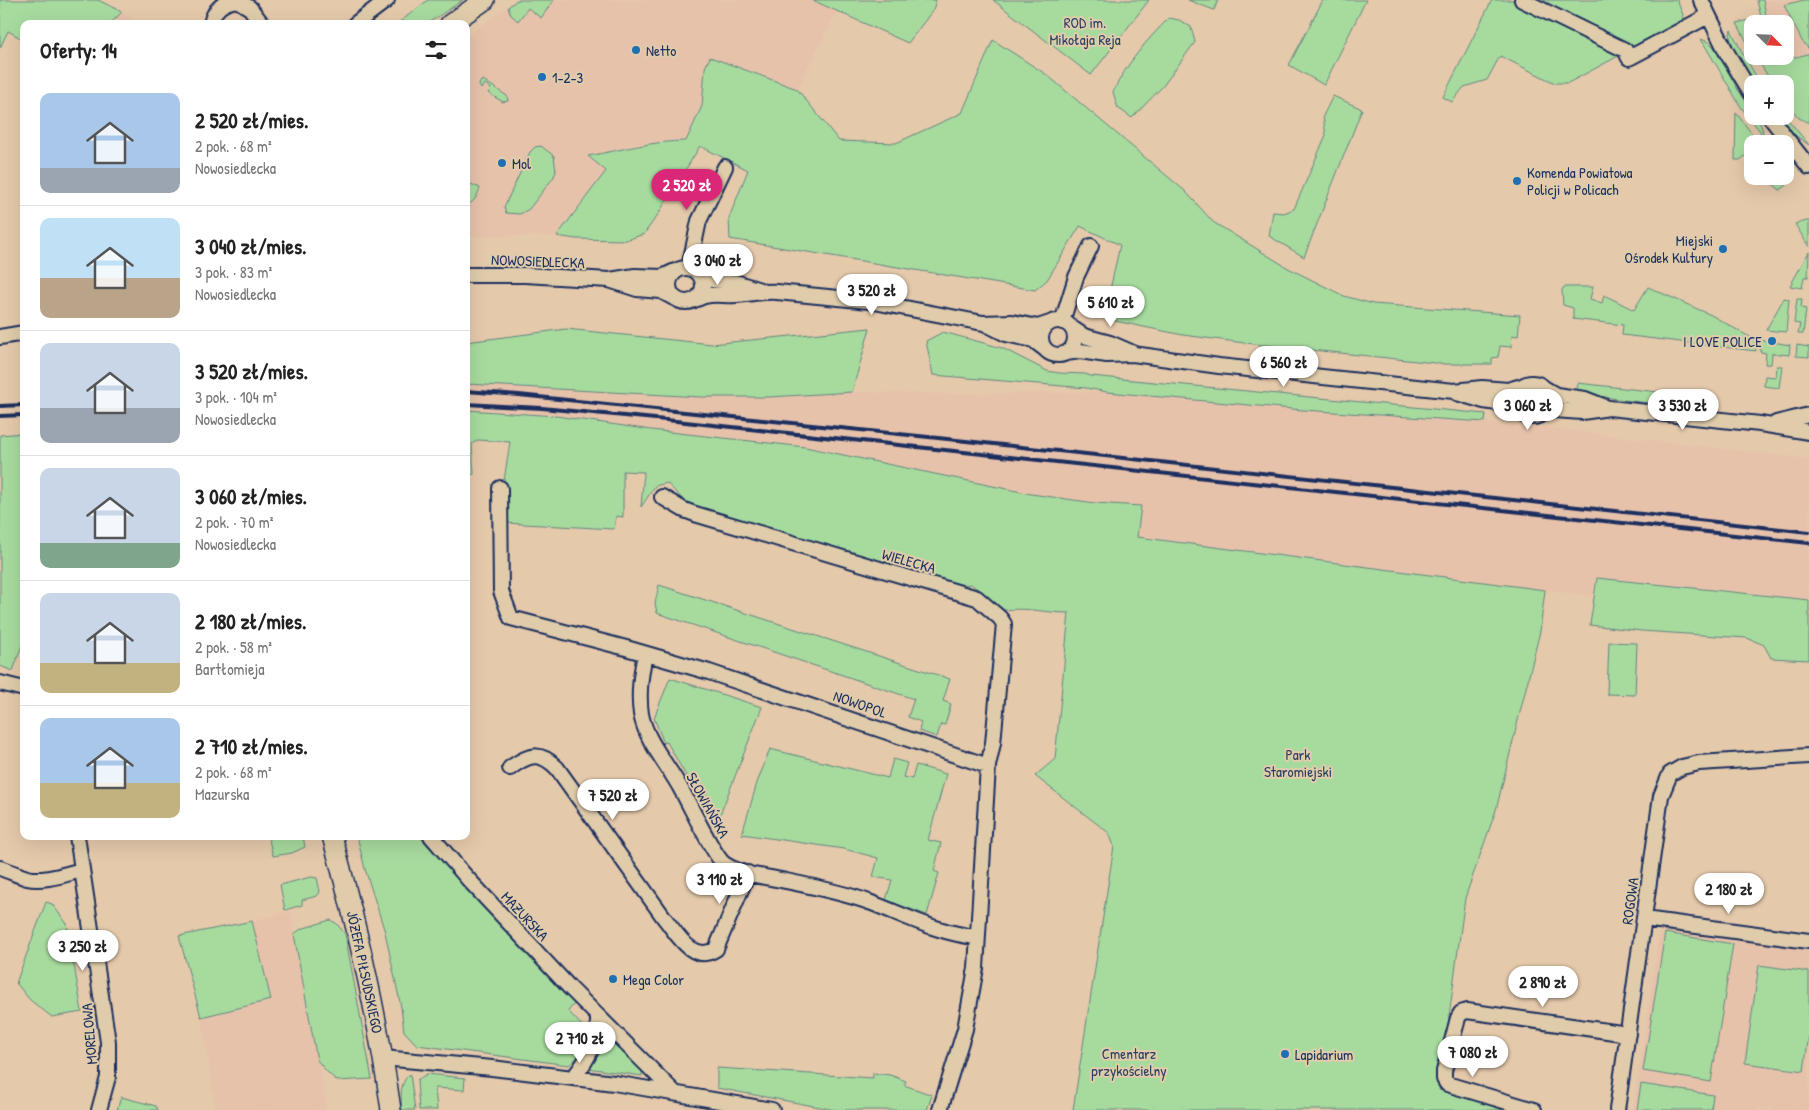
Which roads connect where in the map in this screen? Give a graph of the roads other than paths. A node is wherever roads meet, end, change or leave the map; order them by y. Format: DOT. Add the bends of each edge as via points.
graph roads {
  1 [pos="387,0"];
  2 [pos="485,0"];
  3 [pos="1522,0"];
  4 [pos="1701,0"];
  5 [pos="1708,16"];
  6 [pos="211,20"];
  7 [pos="259,20"];
  8 [pos="360,20"];
  9 [pos="456,20"];
  10 [pos="1744,81"];
  11 [pos="1776,125"];
  12 [pos="724,167"];
  13 [pos="1809,167"];
  14 [pos="1091,246"];
  15 [pos="675,271"];
  16 [pos="695,271"];
  17 [pos="470,275"];
  18 [pos="609,280"];
  19 [pos="763,291"];
  20 [pos="674,298"];
  21 [pos="697,299"];
  22 [pos="983,323"];
  23 [pos="1061,324"];
  24 [pos="20,334"];
  25 [pos="0,337"];
  26 [pos="1045,349"];
  27 [pos="1066,353"];
  28 [pos="1133,354"];
  29 [pos="1522,386"];
  30 [pos="1544,388"];
  31 [pos="1454,392"];
  32 [pos="1609,408"];
  33 [pos="1520,412"];
  34 [pos="1809,415"];
  35 [pos="1538,416"];
  36 [pos="1760,424"];
  37 [pos="1809,432"];
  38 [pos="500,488"];
  39 [pos="662,497"];
  40 [pos="645,654"];
  41 [pos="0,683"];
  42 [pos="20,689"];
  43 [pos="1809,756"];
  44 [pos="988,766"];
  45 [pos="510,768"];
  46 [pos="78,840"];
  47 [pos="333,840"];
  48 [pos="435,840"];
  49 [pos="0,868"];
  50 [pos="82,870"];
  51 [pos="748,873"];
  52 [pos="1644,918"];
  53 [pos="977,937"];
  54 [pos="1809,941"];
  55 [pos="598,1017"];
  56 [pos="1628,1034"];
  57 [pos="383,1058"];
  58 [pos="573,1078"];
  59 [pos="674,1092"];
  60 [pos="99,1110"];
  61 [pos="391,1110"];
  62 [pos="772,1110"];
  63 [pos="940,1110"];
  64 [pos="1534,1110"];
  65 [pos="1617,1110"];
  1 -- 8 [label="street"];
  2 -- 9 [label="street"];
  3 -- 5 [label="street" via="1625,50 1629,58"];
  4 -- 5 [label="street"];
  5 -- 10 [label="street"];
  6 -- 7 [label="street" via="221,5 237,0 250,8"];
  11 -- 13 [label="street"];
  12 -- 16 [label="street" via="699,221"];
  14 -- 23 [label="street" via="1072,285"];
  15 -- 16 [label="street, NOWOSIEDLECKA" via="681,268"];
  15 -- 18 [label="street, NOWOSIEDLECKA" via="662,277 635,276"];
  15 -- 20 [label="street" via="668,284"];
  16 -- 19 [label="street, NOWOSIEDLECKA" via="712,280 735,282"];
  16 -- 21 [label="street" via="703,282"];
  17 -- 18 [label="street, NOWOSIEDLECKA"];
  18 -- 20 [label="street, NOWOSIEDLECKA"];
  19 -- 21 [label="street, NOWOSIEDLECKA" via="736,296 710,294"];
  19 -- 22 [label="street, NOWOSIEDLECKA" via="863,300"];
  20 -- 21 [label="street, NOWOSIEDLECKA" via="685,302"];
  22 -- 23 [label="street, NOWOSIEDLECKA" via="1012,322 1038,327"];
  22 -- 26 [label="street, NOWOSIEDLECKA" via="1009,335 1035,341"];
  23 -- 26 [label="street" via="1046,327 1042,335"];
  23 -- 27 [label="street" via="1074,333 1075,342"];
  23 -- 28 [label="street, NOWOSIEDLECKA"];
  24 -- 25 [label="street"];
  26 -- 27 [label="street, NOWOSIEDLECKA" via="1055,355"];
  27 -- 28 [label="street, NOWOSIEDLECKA"];
  28 -- 31 [label="street, NOWOSIEDLECKA"];
  29 -- 30 [label="street, NOWOSIEDLECKA" via="1533,383"];
  29 -- 31 [label="street, NOWOSIEDLECKA" via="1508,390 1482,388"];
  29 -- 33 [label="street" via="1515,398"];
  30 -- 32 [label="street, NOWOSIEDLECKA" via="1556,395 1585,399"];
  30 -- 35 [label="street" via="1548,405"];
  31 -- 33 [label="street, NOWOSIEDLECKA" via="1484,402 1510,405"];
  32 -- 35 [label="street, NOWOSIEDLECKA" via="1582,412 1554,410"];
  32 -- 36 [label="street, NOWOSIEDLECKA"];
  33 -- 35 [label="street, NOWOSIEDLECKA" via="1530,417"];
  34 -- 36 [label="street, NOWOSIEDLECKA" via="1785,422"];
  36 -- 37 [label="street, NOWOSIEDLECKA"];
  38 -- 40 [label="street, NOWOPOL" via="501,591 511,618"];
  39 -- 44 [label="street, WIELECKA" via="695,514 977,598 992,610 1004,624 1004,630"];
  40 -- 44 [label="street, NOWOPOL" via="739,682"];
  40 -- 51 [label="street, SŁOWIAŃSKA" via="640,698 646,728 714,851 723,862"];
  41 -- 42 [label="street"];
  43 -- 52 [label="street, ROGOWA" via="1698,763 1670,774 1661,796"];
  44 -- 53 [label="street"];
  45 -- 51 [label="street" via="533,756 548,759 682,941 694,951 705,953 716,948"];
  46 -- 50 [label="street, MORELOWA"];
  47 -- 57 [label="street, JÓZEFA PIŁSUDSKIEGO" via="360,946"];
  48 -- 55 [label="street, MAZURSKA"];
  49 -- 50 [label="street" via="39,879"];
  50 -- 60 [label="street, MORELOWA" via="108,1042 108,1077"];
  51 -- 53 [label="street, SŁOWIAŃSKA" via="866,901 934,927"];
  52 -- 54 [label="street"];
  52 -- 56 [label="street, ROGOWA"];
  53 -- 63 [label="street" via="976,968 965,1029"];
  55 -- 58 [label="street" via="592,1049"];
  55 -- 59 [label="street, MAZURSKA"];
  56 -- 64 [label="street" via="1466,1011 1461,1013 1444,1072 1447,1084"];
  56 -- 65 [label="street, ROGOWA"];
  57 -- 58 [label="street"];
  57 -- 61 [label="street, JÓZEFA PIŁSUDSKIEGO"];
  58 -- 59 [label="street"];
  59 -- 62 [label="street"];
}
